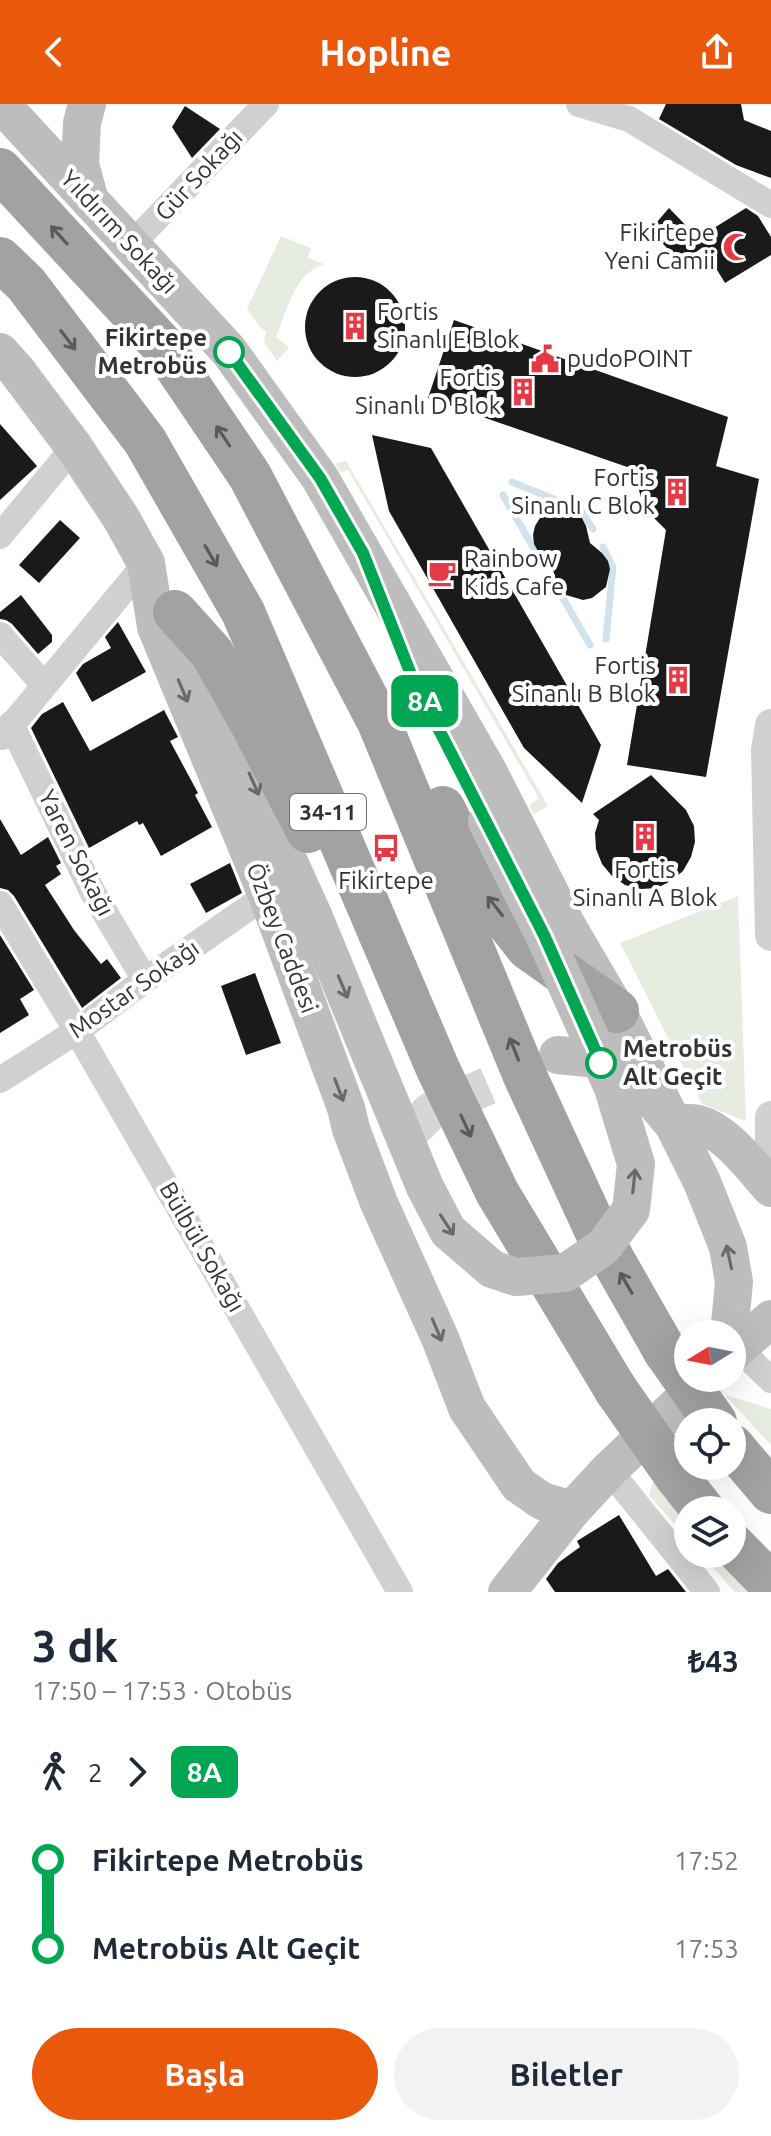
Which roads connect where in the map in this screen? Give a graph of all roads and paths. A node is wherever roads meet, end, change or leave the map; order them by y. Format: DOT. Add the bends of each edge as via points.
graph roads {
  1 [pos="1,104"];
  2 [pos="87,104"];
  3 [pos="266,104"];
  4 [pos="579,104"];
  5 [pos="0,170"];
  6 [pos="90,201"];
  7 [pos="771,205"];
  8 [pos="131,245"];
  9 [pos="0,259"];
  10 [pos="6,371"];
  11 [pos="74,447"];
  12 [pos="250,476"];
  13 [pos="0,536"];
  14 [pos="363,553"];
  15 [pos="146,563"];
  16 [pos="175,612"];
  17 [pos="0,635"];
  18 [pos="44,685"];
  19 [pos="771,725"];
  20 [pos="6,732"];
  21 [pos="267,895"];
  22 [pos="0,904"];
  23 [pos="771,935"];
  24 [pos="145,980"];
  25 [pos="617,1011"];
  26 [pos="77,1031"];
  27 [pos="558,1055"];
  28 [pos="438,1069"];
  29 [pos="0,1080"];
  30 [pos="771,1117"];
  31 [pos="672,1123"];
  32 [pos="408,1134"];
  33 [pos="771,1188"];
  34 [pos="387,1220"];
  35 [pos="771,1319"];
  36 [pos="733,1320"];
  37 [pos="746,1336"];
  38 [pos="746,1357"];
  39 [pos="771,1380"];
  40 [pos="691,1392"];
  41 [pos="705,1408"];
  42 [pos="746,1463"];
  43 [pos="609,1470"];
  44 [pos="519,1485"];
  45 [pos="771,1492"];
  46 [pos="690,1494"];
  47 [pos="572,1510"];
  48 [pos="746,1558"];
  49 [pos="771,1584"];
  50 [pos="400,1592"];
  51 [pos="495,1592"];
  52 [pos="507,1592"];
  53 [pos="707,1592"];
  1 -- 6 [label="main road, Yıldırım Sokağı"];
  2 -- 6 [label="main road" via="80,164"];
  3 -- 8 [label="street, Gür Sokağı"];
  4 -- 7 [label="street" via="629,119"];
  12 -- 5 [label="highway, one-way" via="161,344"];
  6 -- 8 [label="main road, Yıldırım Sokağı"];
  8 -- 14 [label="main road, Yıldırım Sokağı" via="229,351 320,478"];
  9 -- 28 [label="highway, 34-11, one-way" via="26,284 145,441 243,612"];
  10 -- 11 [label="main road, Özbey Caddesi"];
  11 -- 13 [label="street"];
  11 -- 15 [label="main road, Özbey Caddesi"];
  25 -- 12 [label="highway, one-way" via="528,948 487,896 391,705"];
  41 -- 12 [label="highway, one-way, bridge" via="665,1351 596,1230 525,1076 379,722"];
  16 -- 14 [label="main road, one-way, bridge" via="448,1231 492,1269 516,1277 565,1273 603,1247 631,1210 636,1164 613,1088 544,935 412,677"];
  14 -- 25 [label="main road, Yıldırım Sokağı"];
  15 -- 16 [label="main road"];
  15 -- 18 [label="street"];
  15 -- 21 [label="main road, Özbey Caddesi, one-way" via="156,627"];
  16 -- 28 [label="highway" via="212,653 289,794 391,1004"];
  17 -- 18 [label="street"];
  18 -- 20 [label="street"];
  19 -- 23 [label="street"];
  20 -- 24 [label="street, Yaren Sokağı"];
  21 -- 24 [label="street, Mostar Sokağı"];
  21 -- 34 [label="main road, Özbey Caddesi, one-way"];
  22 -- 26 [label="street, Bülbül Sokağı"];
  24 -- 26 [label="street, Mostar Sokağı"];
  25 -- 31 [label="main road, Yıldırım Sokağı"];
  26 -- 29 [label="street, Mostar Sokağı"];
  26 -- 50 [label="street, Bülbül Sokağı"];
  27 -- 31 [label="main road" via="597,1059 635,1079"];
  28 -- 46 [label="highway, 34-11, one-way, bridge" via="497,1192 616,1390"];
  30 -- 33 [label="street"];
  31 -- 33 [label="main road" via="698,1124 718,1135"];
  36 -- 31 [label="main road, Yıldırım Sokağı, one-way" via="728,1247"];
  32 -- 34 [label="main road" via="390,1174"];
  34 -- 44 [label="main road, Özbey Caddesi, one-way" via="467,1408"];
  35 -- 37 [label="main road"];
  38 -- 39 [label="street"];
  40 -- 43 [label="main road"];
  42 -- 45 [label="highway"];
  43 -- 47 [label="main road"];
  43 -- 53 [label="street"];
  44 -- 47 [label="main road, Özbey Caddesi" via="542,1501"];
  44 -- 51 [label="main road" via="529,1507 526,1551"];
  47 -- 52 [label="main road"];
  48 -- 49 [label="highway"];
}
